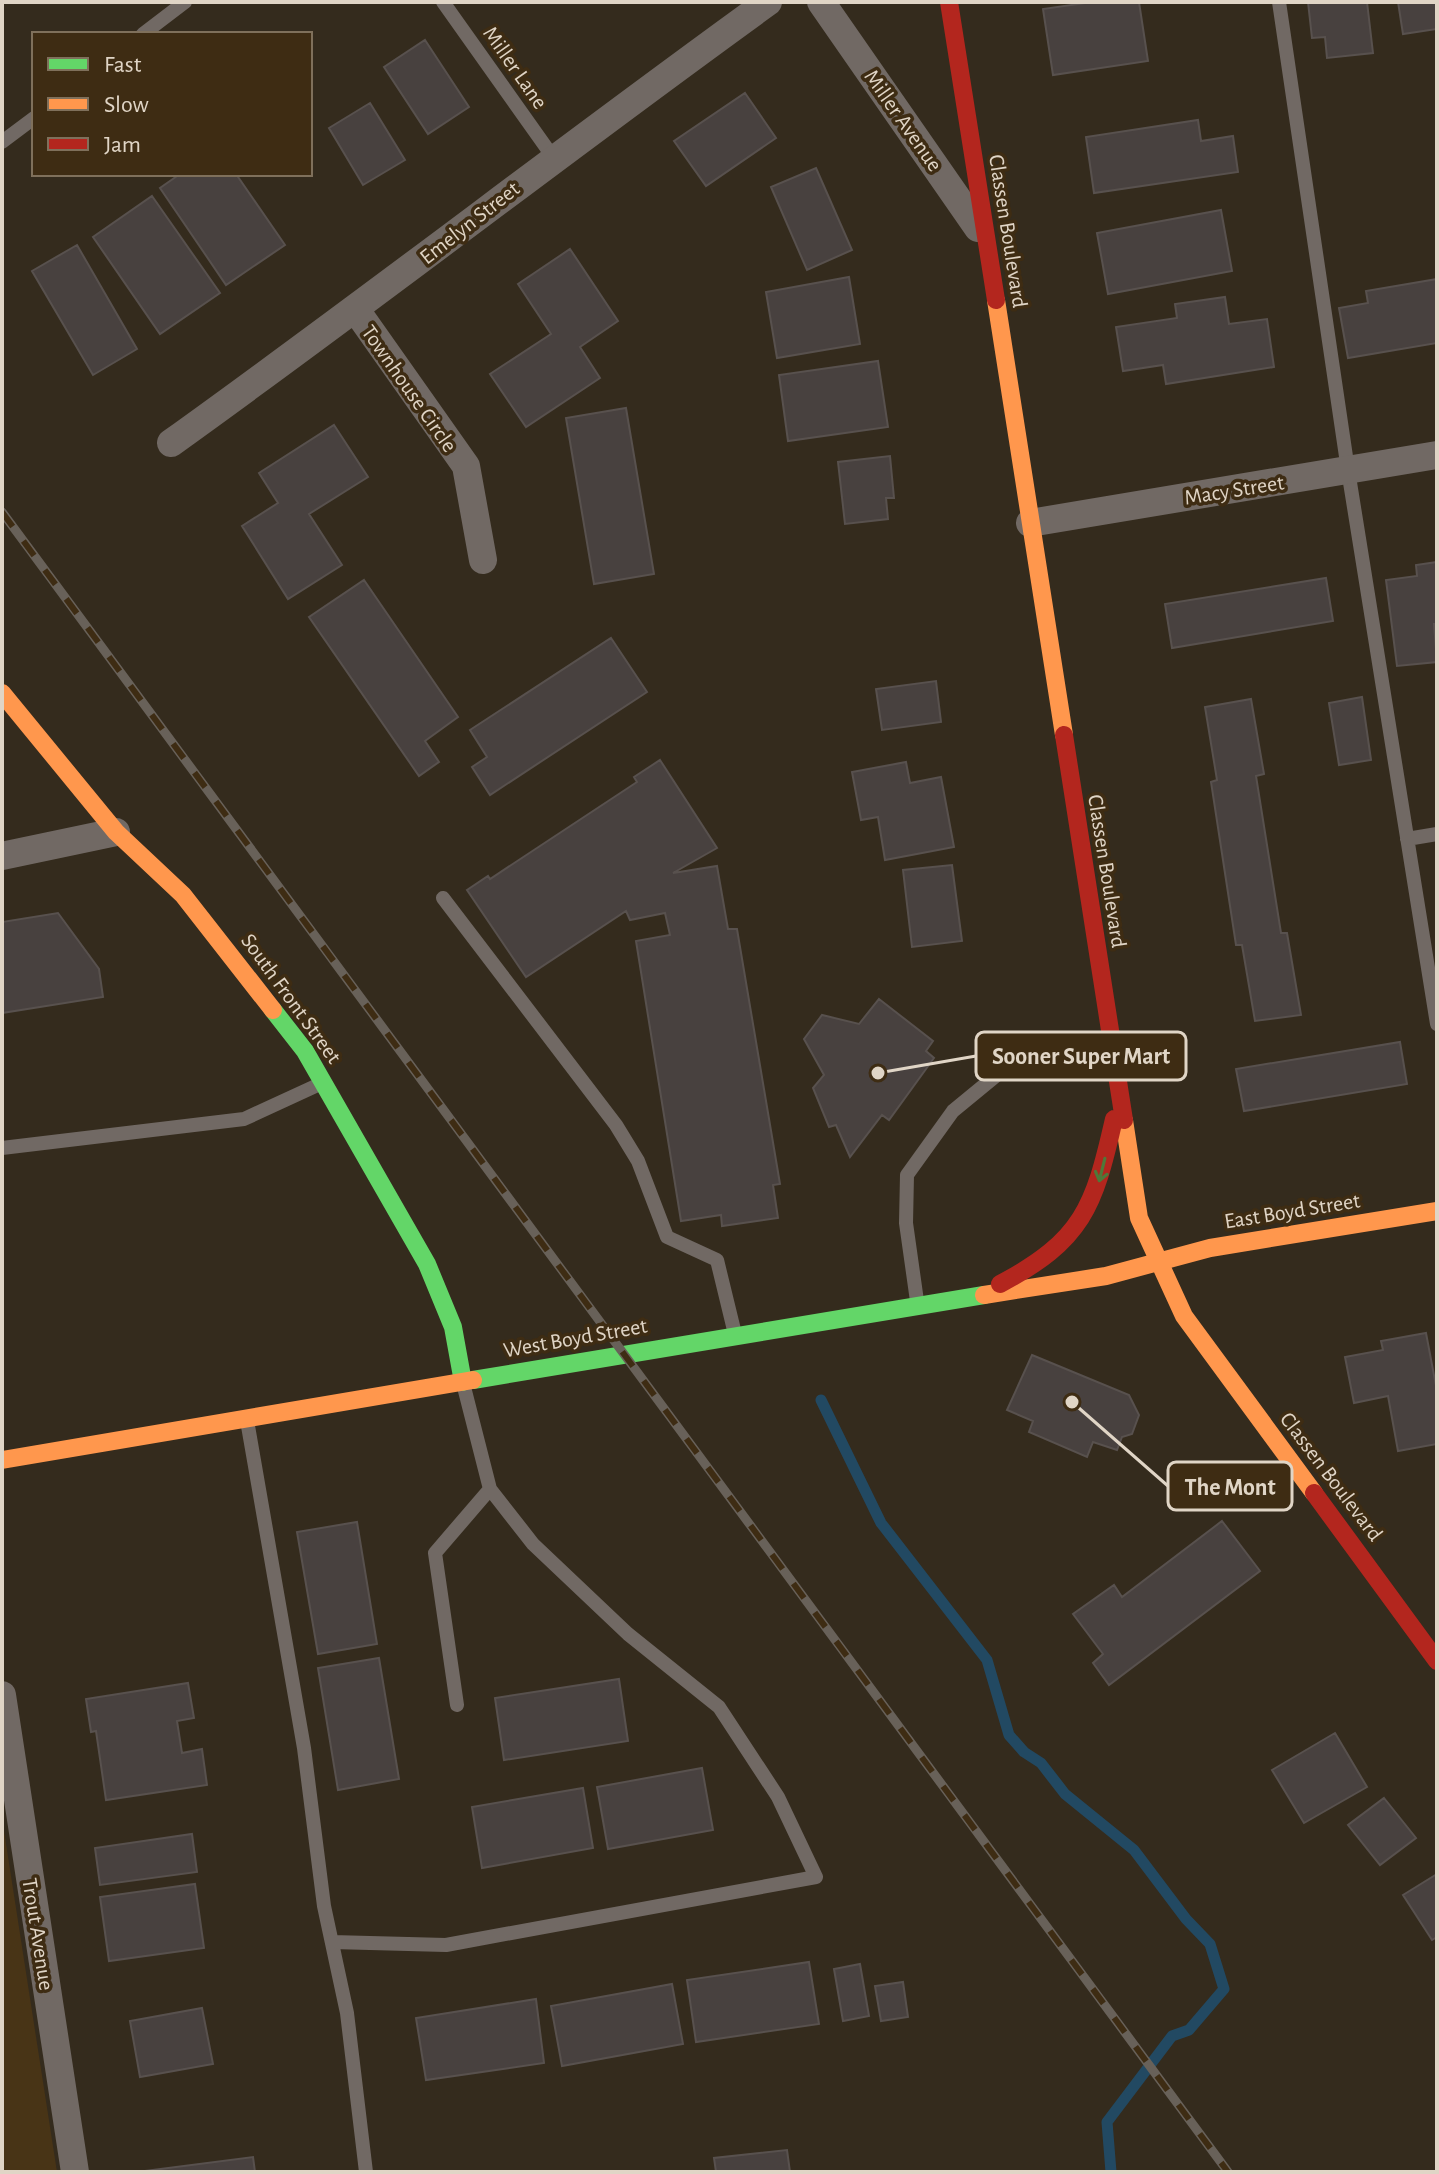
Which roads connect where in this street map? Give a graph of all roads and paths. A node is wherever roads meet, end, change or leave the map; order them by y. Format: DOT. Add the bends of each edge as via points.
graph roads {
  1 [pos="185,2"];
  2 [pos="443,2"];
  3 [pos="768,2"];
  4 [pos="821,2"];
  5 [pos="949,2"];
  6 [pos="1279,2"];
  7 [pos="146,32"];
  8 [pos="32,120"];
  9 [pos="2,142"];
  10 [pos="553,157"];
  11 [pos="986,238"];
  12 [pos="356,310"];
  13 [pos="171,443"];
  14 [pos="1437,455"];
  15 [pos="1348,470"];
  16 [pos="1030,523"];
  17 [pos="483,560"];
  18 [pos="2,693"];
  19 [pos="116,832"];
  20 [pos="1437,834"];
  21 [pos="1407,839"];
  22 [pos="2,856"];
  23 [pos="443,898"];
  24 [pos="1437,1024"];
  25 [pos="1110,1040"];
  26 [pos="324,1082"];
  27 [pos="1120,1094"];
  28 [pos="2,1148"];
  29 [pos="1437,1211"];
  30 [pos="1157,1263"];
  31 [pos="976,1296"];
  32 [pos="918,1305"];
  33 [pos="735,1334"];
  34 [pos="463,1382"];
  35 [pos="247,1421"];
  36 [pos="2,1460"];
  37 [pos="490,1489"];
  38 [pos="1437,1661"];
  39 [pos="2,1695"];
  40 [pos="457,1705"];
  41 [pos="9,1794"];
  42 [pos="332,1942"];
  43 [pos="75,2172"];
  44 [pos="366,2172"];
  1 -- 7 [label="lane"];
  2 -- 10 [label="lane, Miller Lane"];
  3 -- 10 [label="street, Emelyn Street"];
  4 -- 11 [label="street, Miller Avenue"];
  5 -- 11 [label="street, Classen Boulevard"];
  6 -- 15 [label="lane"];
  8 -- 9 [label="lane"];
  10 -- 12 [label="street, Emelyn Street"];
  11 -- 16 [label="street, Classen Boulevard"];
  12 -- 13 [label="street, Emelyn Street"];
  12 -- 17 [label="street, Townhouse Circle" via="466,466"];
  14 -- 15 [label="street, Macy Street"];
  15 -- 16 [label="street, Macy Street"];
  15 -- 21 [label="lane"];
  16 -- 25 [label="street, Classen Boulevard"];
  18 -- 19 [label="street, South Front Street"];
  19 -- 22 [label="street"];
  19 -- 26 [label="street, South Front Street" via="183,895 251,978"];
  20 -- 21 [label="lane"];
  21 -- 24 [label="lane"];
  23 -- 33 [label="lane" via="616,1125 638,1161 667,1237 717,1260"];
  25 -- 27 [label="street, Classen Boulevard"];
  25 -- 32 [label="lane" via="998,1074 953,1111 907,1175 906,1223"];
  26 -- 28 [label="lane" via="244,1119"];
  26 -- 34 [label="street, South Front Street" via="427,1264 453,1327"];
  27 -- 30 [label="street, Classen Boulevard" via="1139,1218"];
  27 -- 31 [label="street, one-way" via="1101,1179 1078,1230 1023,1273"];
  29 -- 30 [label="street, East Boyd Street" via="1210,1248"];
  30 -- 31 [label="street, West Boyd Street"];
  30 -- 38 [label="street, Classen Boulevard" via="1184,1316"];
  31 -- 32 [label="street, West Boyd Street"];
  32 -- 33 [label="street, West Boyd Street"];
  33 -- 34 [label="street, West Boyd Street"];
  34 -- 35 [label="street, West Boyd Street"];
  34 -- 37 [label="lane"];
  35 -- 36 [label="street, West Boyd Street"];
  35 -- 42 [label="lane"];
  37 -- 40 [label="lane" via="435,1553"];
  37 -- 42 [label="lane" via="554,1564 628,1634 719,1707 778,1797 816,1877 446,1945"];
  39 -- 41 [label="street, Trout Avenue"];
  41 -- 43 [label="street, Trout Avenue"];
  42 -- 44 [label="lane" via="347,2013"];
}
